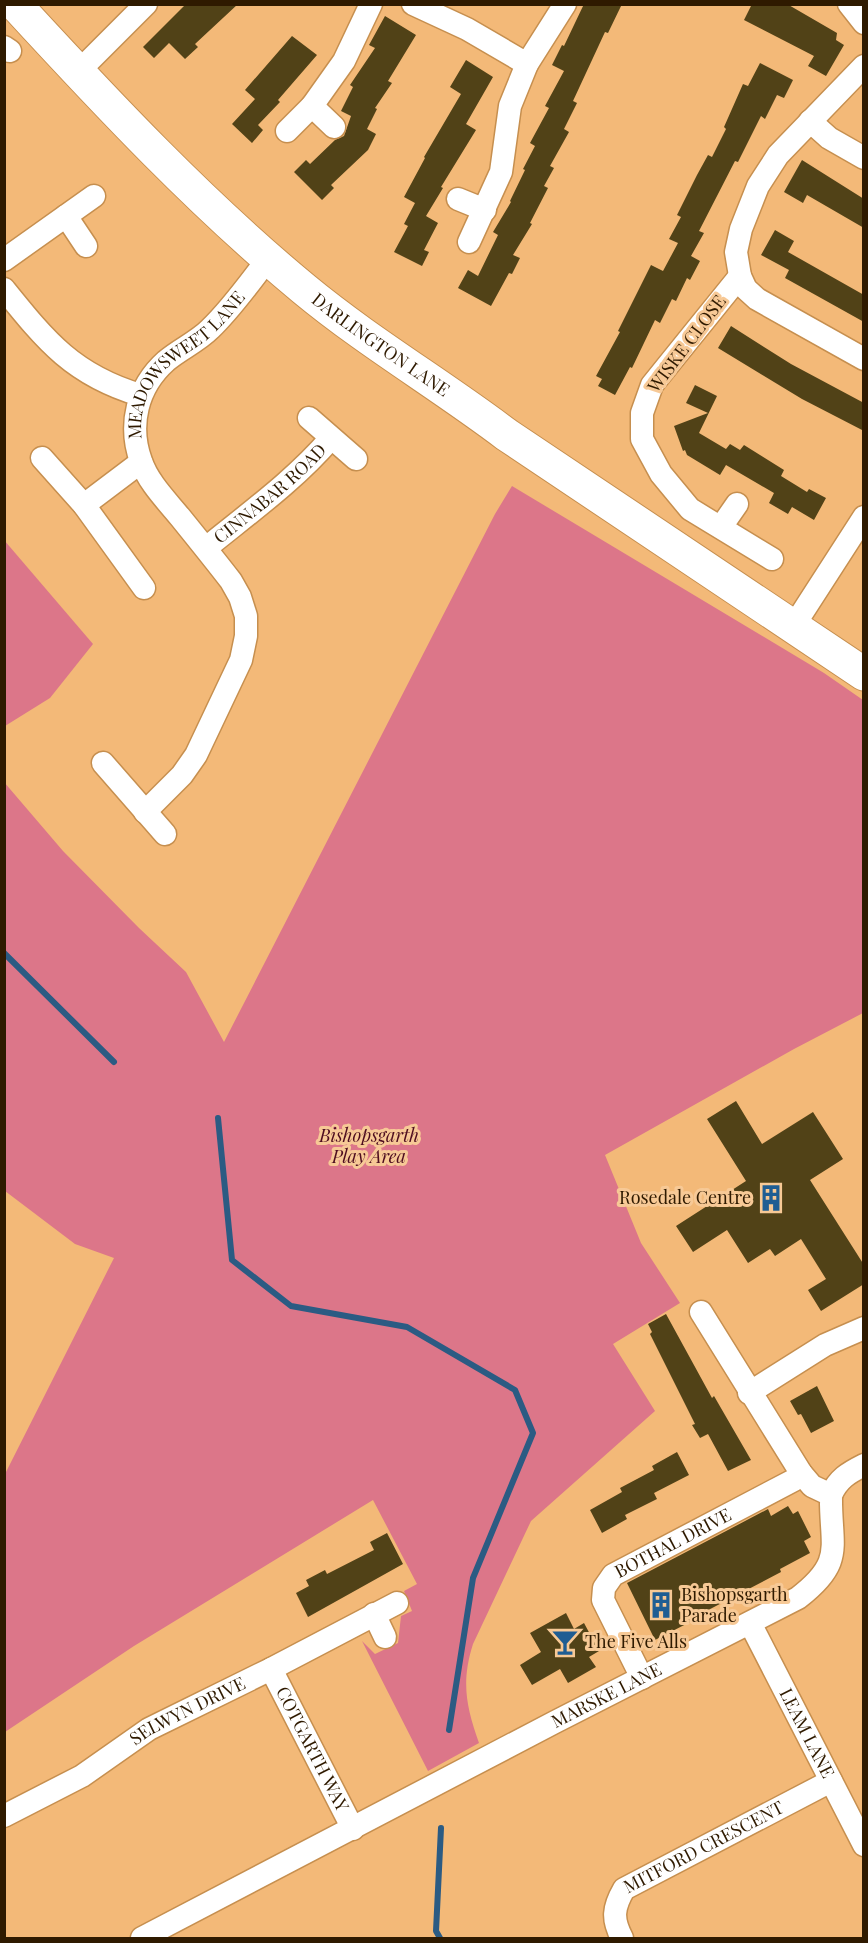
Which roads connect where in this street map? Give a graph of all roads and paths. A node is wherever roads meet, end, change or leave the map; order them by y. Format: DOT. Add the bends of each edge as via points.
graph roads {
  1 [pos="15,4"];
  2 [pos="146,4"];
  3 [pos="372,4"];
  4 [pos="413,4"];
  5 [pos="565,4"];
  6 [pos="849,4"];
  7 [pos="864,23"];
  8 [pos="527,64"];
  9 [pos="864,66"];
  10 [pos="78,72"];
  11 [pos="312,106"];
  12 [pos="810,121"];
  13 [pos="334,127"];
  14 [pos="287,130"];
  15 [pos="864,158"];
  16 [pos="94,196"];
  17 [pos="458,199"];
  18 [pos="485,210"];
  19 [pos="66,216"];
  20 [pos="470,242"];
  21 [pos="86,246"];
  22 [pos="268,259"];
  23 [pos="4,260"];
  24 [pos="740,276"];
  25 [pos="4,289"];
  26 [pos="864,359"];
  27 [pos="140,395"];
  28 [pos="309,418"];
  29 [pos="331,438"];
  30 [pos="42,458"];
  31 [pos="356,459"];
  32 [pos="141,462"];
  33 [pos="737,504"];
  34 [pos="84,505"];
  35 [pos="864,517"];
  36 [pos="721,527"];
  37 [pos="206,548"];
  38 [pos="772,559"];
  39 [pos="144,588"];
  40 [pos="792,627"];
  41 [pos="864,674"];
  42 [pos="102,763"];
  43 [pos="145,812"];
  44 [pos="165,834"];
  45 [pos="700,1312"];
  46 [pos="864,1328"];
  47 [pos="749,1393"];
  48 [pos="864,1465"];
  49 [pos="801,1473"];
  50 [pos="831,1495"];
  51 [pos="397,1603"];
  52 [pos="374,1614"];
  53 [pos="750,1623"];
  54 [pos="385,1637"];
  55 [pos="271,1669"];
  56 [pos="642,1678"];
  57 [pos="831,1781"];
  58 [pos="4,1816"];
  59 [pos="353,1828"];
  60 [pos="864,1845"];
  61 [pos="142,1938"];
  62 [pos="622,1938"];
  1 -- 10 [label="street, DARLINGTON LANE"];
  2 -- 10 [label="street"];
  3 -- 11 [label="street" via="344,61"];
  4 -- 8 [label="street" via="467,29"];
  5 -- 8 [label="street"];
  6 -- 7 [label="street"];
  8 -- 18 [label="street" via="510,106 501,172"];
  9 -- 12 [label="street"];
  10 -- 22 [label="street, DARLINGTON LANE" via="203,200"];
  11 -- 13 [label="street"];
  11 -- 14 [label="street"];
  12 -- 15 [label="street" via="829,138"];
  12 -- 24 [label="street" via="778,154 758,186 736,252"];
  16 -- 19 [label="street"];
  17 -- 18 [label="street"];
  18 -- 20 [label="street"];
  19 -- 21 [label="street"];
  19 -- 23 [label="street"];
  22 -- 27 [label="street, MEADOWSWEET LANE" via="210,329 167,360"];
  22 -- 40 [label="street, DARLINGTON LANE" via="398,359"];
  24 -- 26 [label="street" via="757,299"];
  24 -- 36 [label="street, WISKE CLOSE" via="652,385 642,413 642,439 661,474 690,509"];
  25 -- 27 [label="street" via="61,354 106,383"];
  27 -- 32 [label="street, MEADOWSWEET LANE" via="135,415"];
  28 -- 29 [label="street, CINNABAR ROAD"];
  29 -- 31 [label="street, CINNABAR ROAD"];
  29 -- 37 [label="street, CINNABAR ROAD" via="312,460"];
  30 -- 34 [label="street"];
  32 -- 34 [label="street"];
  32 -- 37 [label="street, MEADOWSWEET LANE" via="154,485"];
  33 -- 36 [label="street"];
  34 -- 39 [label="street"];
  35 -- 40 [label="street"];
  36 -- 38 [label="street, WISKE CLOSE"];
  37 -- 43 [label="street, MEADOWSWEET LANE" via="231,581 246,616 241,660 196,755"];
  40 -- 41 [label="street, DARLINGTON LANE"];
  42 -- 43 [label="street"];
  43 -- 44 [label="street"];
  45 -- 47 [label="street"];
  46 -- 47 [label="street" via="825,1345"];
  47 -- 49 [label="street"];
  48 -- 50 [label="street" via="846,1474"];
  49 -- 50 [label="street" via="812,1486"];
  49 -- 56 [label="street, BOTHAL DRIVE" via="614,1575 604,1588 603,1600"];
  50 -- 53 [label="street, MARSKE LANE" via="834,1548 822,1577 798,1598"];
  51 -- 52 [label="street, SELWYN DRIVE"];
  52 -- 54 [label="street"];
  52 -- 55 [label="street, SELWYN DRIVE"];
  53 -- 56 [label="street, MARSKE LANE"];
  53 -- 57 [label="street, LEAM LANE"];
  55 -- 58 [label="street, SELWYN DRIVE" via="149,1729 82,1776"];
  55 -- 59 [label="street, COTGARTH WAY"];
  56 -- 59 [label="street, MARSKE LANE"];
  57 -- 60 [label="street, LEAM LANE"];
  57 -- 62 [label="street, MITFORD CRESCENT" via="624,1889 615,1910 615,1924"];
  59 -- 61 [label="street, MARSKE LANE"];
}
